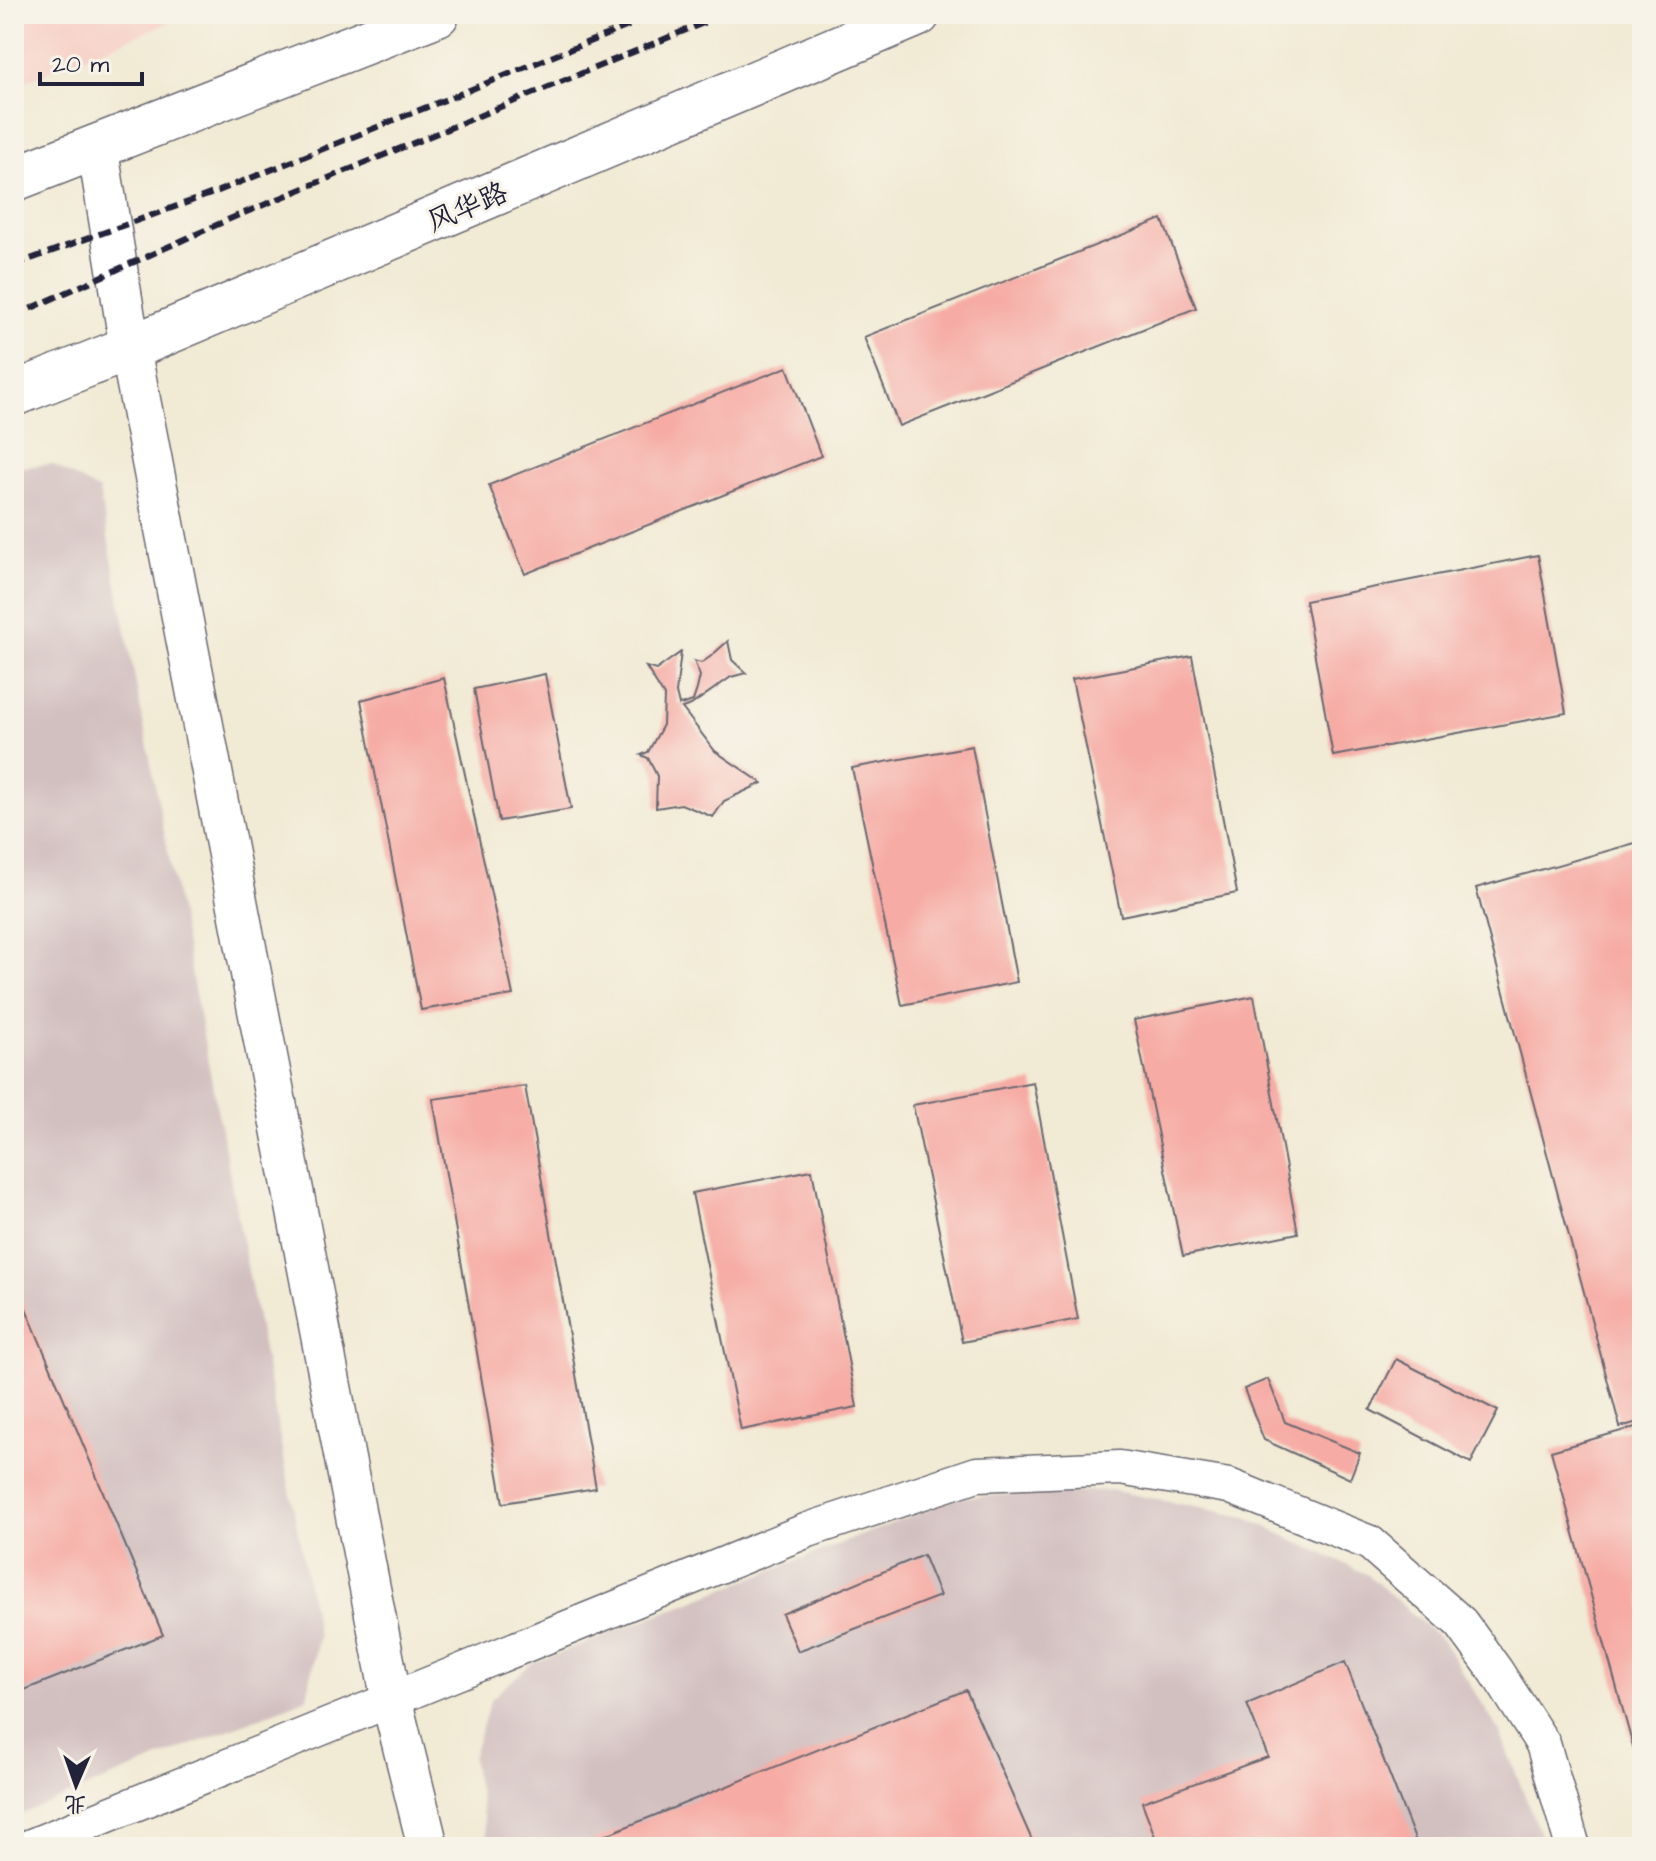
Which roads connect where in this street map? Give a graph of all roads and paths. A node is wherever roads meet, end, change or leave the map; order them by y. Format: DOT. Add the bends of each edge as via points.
graph roads {
  1 [pos="437,14"];
  2 [pos="918,14"];
  3 [pos="97,145"];
  4 [pos="14,179"];
  5 [pos="130,348"];
  6 [pos="14,394"];
  7 [pos="392,1702"];
  8 [pos="29,1847"];
  9 [pos="428,1847"];
  10 [pos="1573,1847"];
  1 -- 3 [label="main road"];
  2 -- 5 [label="main road, 风华路"];
  3 -- 4 [label="main road"];
  3 -- 5 [label="main road"];
  5 -- 6 [label="main road, 风华路"];
  5 -- 7 [label="main road"];
  7 -- 8 [label="street"];
  7 -- 9 [label="main road"];
  7 -- 10 [label="street" via="808,1530 977,1474 1120,1468 1229,1486 1370,1543 1461,1623 1496,1671 1543,1744"];
}
